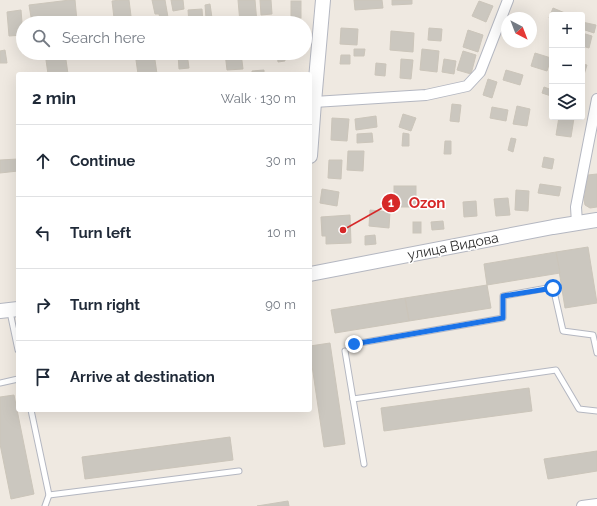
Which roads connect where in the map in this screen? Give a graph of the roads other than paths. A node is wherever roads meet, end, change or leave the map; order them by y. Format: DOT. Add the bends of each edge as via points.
graph roads {
  1 [pos="323,0"];
  2 [pos="508,0"];
  3 [pos="597,99"];
  4 [pos="314,102"];
  5 [pos="312,129"];
  6 [pos="597,220"];
  7 [pos="577,223"];
  8 [pos="312,274"];
  9 [pos="9,310"];
  10 [pos="16,341"];
  11 [pos="354,344"];
  12 [pos="345,352"];
  13 [pos="597,353"];
  14 [pos="16,379"];
  15 [pos="0,382"];
  16 [pos="353,399"];
  17 [pos="597,411"];
  18 [pos="31,412"];
  19 [pos="364,464"];
  20 [pos="239,471"];
  21 [pos="49,495"];
  22 [pos="595,505"];
  23 [pos="45,506"];
  24 [pos="582,506"];
  1 -- 4 [label="street"];
  2 -- 4 [label="street" via="480,72 467,86 426,95"];
  3 -- 7 [label="street" via="576,207"];
  4 -- 5 [label="street"];
  6 -- 7 [label="street, улица Видова"];
  7 -- 8 [label="street, улица Видова"];
  9 -- 10 [label="lane"];
  11 -- 13 [label="lane" via="503,318 503,296 553,288 563,331 593,335"];
  12 -- 16 [label="lane"];
  14 -- 15 [label="lane"];
  16 -- 17 [label="lane" via="556,370 579,409"];
  16 -- 19 [label="lane"];
  18 -- 21 [label="lane"];
  20 -- 21 [label="lane"];
  21 -- 23 [label="lane"];
  22 -- 24 [label="street"];
}
